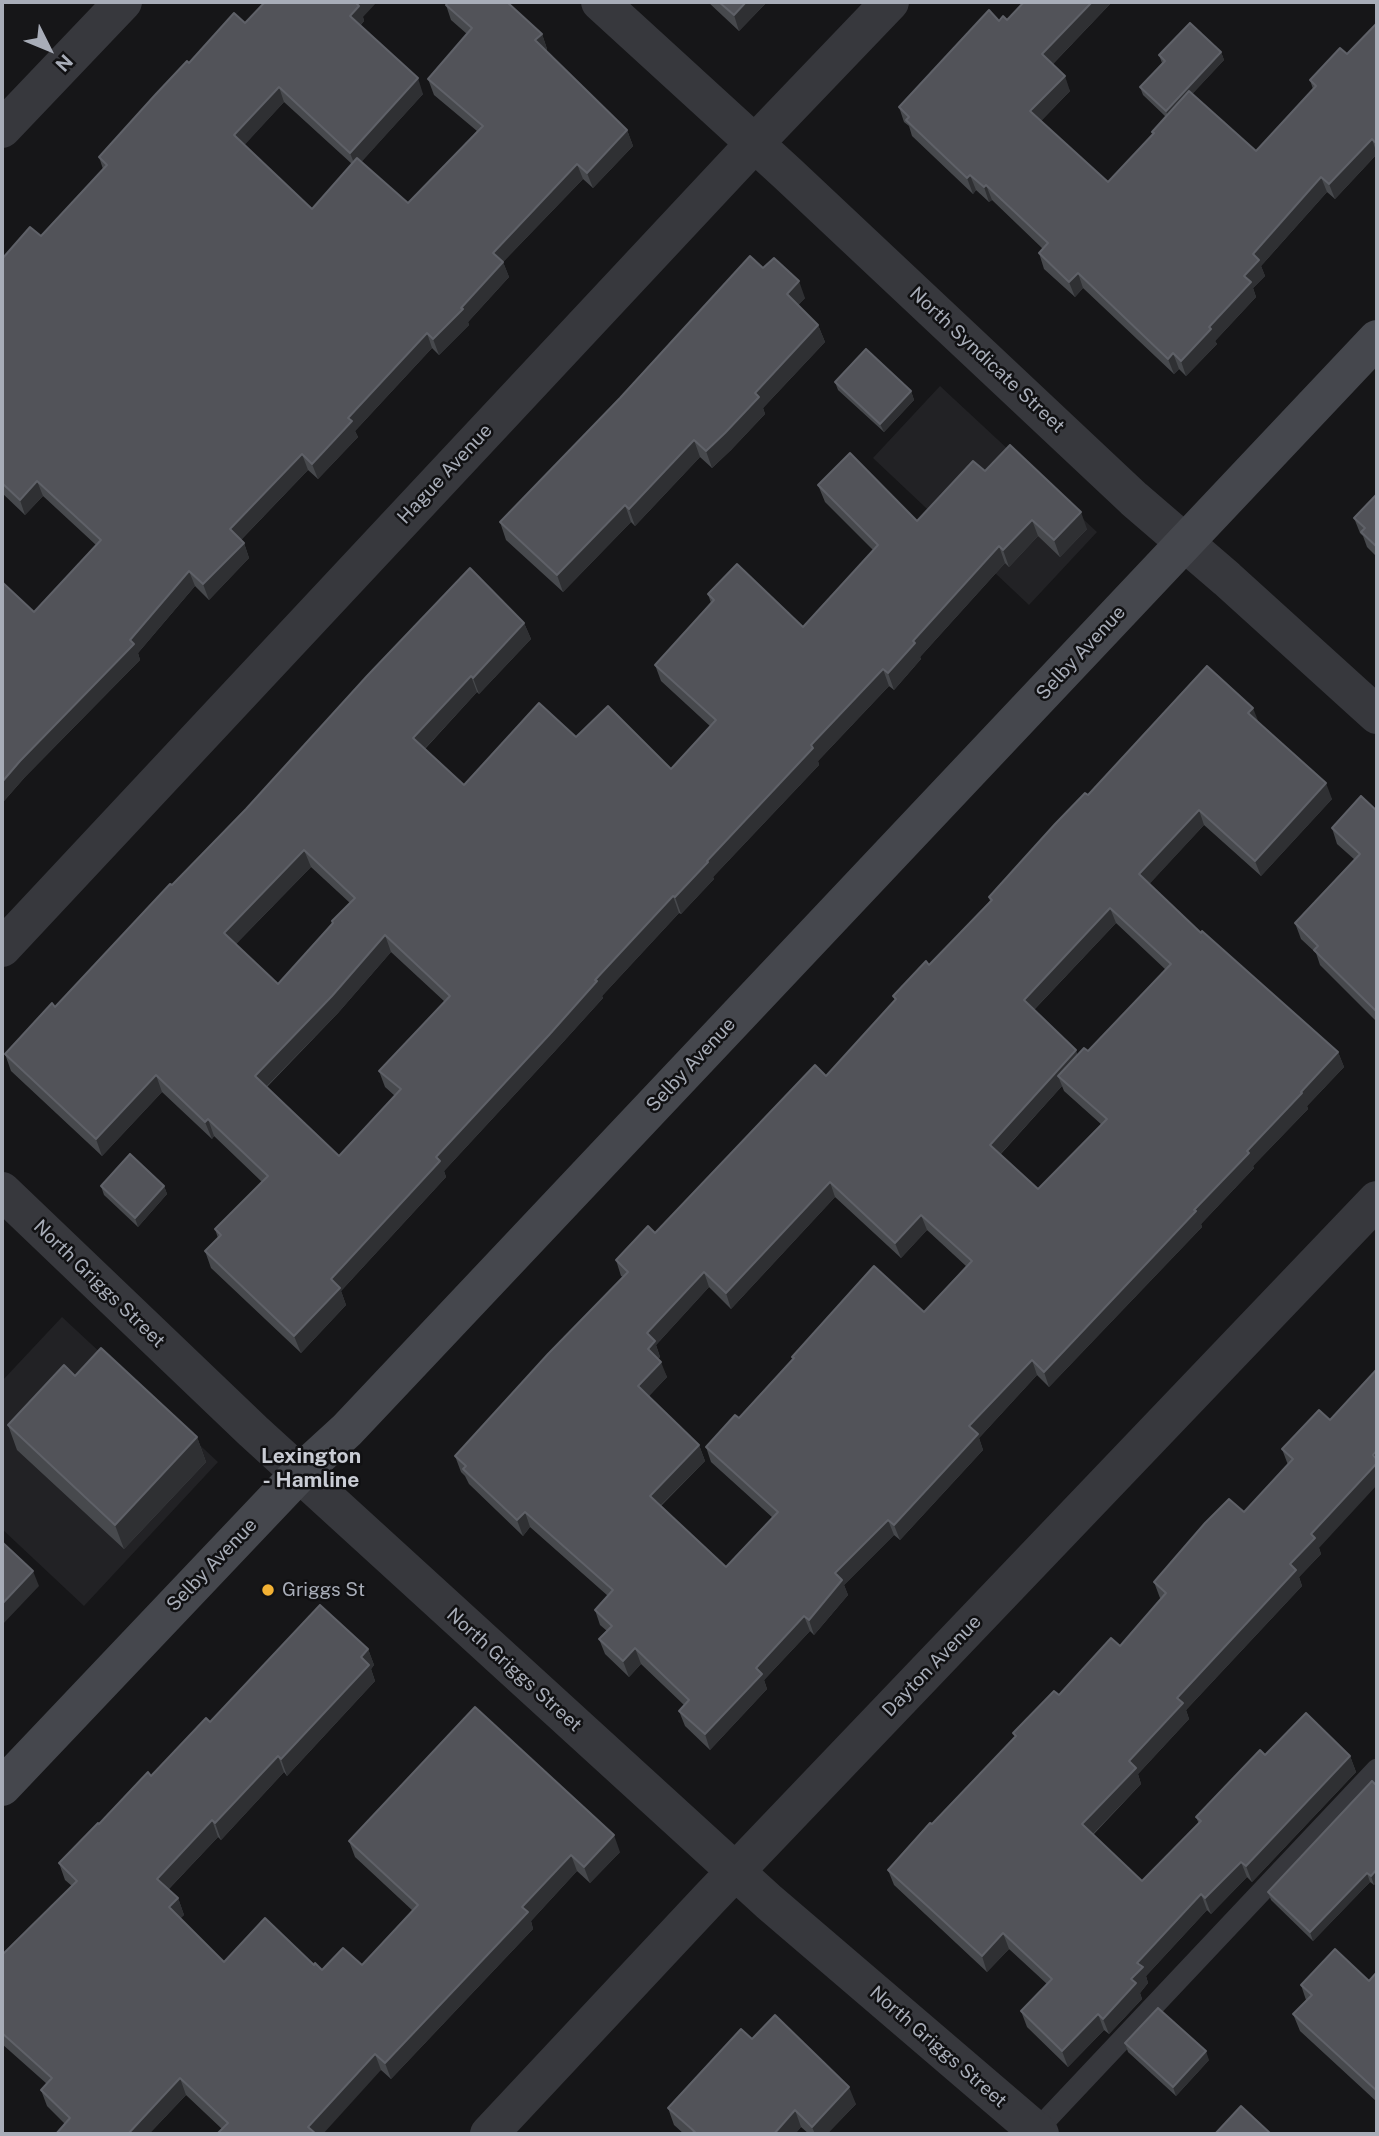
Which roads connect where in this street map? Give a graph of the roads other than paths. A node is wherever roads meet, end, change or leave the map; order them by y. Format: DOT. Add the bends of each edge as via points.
graph roads {
  1 [pos="123,2"];
  2 [pos="600,2"];
  3 [pos="890,2"];
  4 [pos="2,129"];
  5 [pos="754,143"];
  6 [pos="1377,339"];
  7 [pos="1184,543"];
  8 [pos="1377,715"];
  9 [pos="2,948"];
  10 [pos="2,1191"];
  11 [pos="1377,1200"];
  12 [pos="300,1473"];
  13 [pos="1377,1769"];
  14 [pos="2,1787"];
  15 [pos="736,1871"];
  16 [pos="1036,2133"];
  17 [pos="489,2134"];
  1 -- 4 [label="street"];
  2 -- 5 [label="street, North Syndicate Street"];
  3 -- 5 [label="street, Hague Avenue"];
  5 -- 7 [label="street, North Syndicate Street"];
  5 -- 9 [label="street, Hague Avenue"];
  6 -- 7 [label="street, Selby Avenue"];
  7 -- 8 [label="street, North Syndicate Street"];
  7 -- 12 [label="street, Selby Avenue" via="346,1430"];
  10 -- 12 [label="street, North Griggs Street"];
  11 -- 15 [label="street, Dayton Avenue"];
  12 -- 14 [label="street, Selby Avenue"];
  12 -- 15 [label="street, North Griggs Street"];
  13 -- 16 [label="lane"];
  15 -- 16 [label="street, North Griggs Street"];
  15 -- 17 [label="street, Dayton Avenue"];
}
